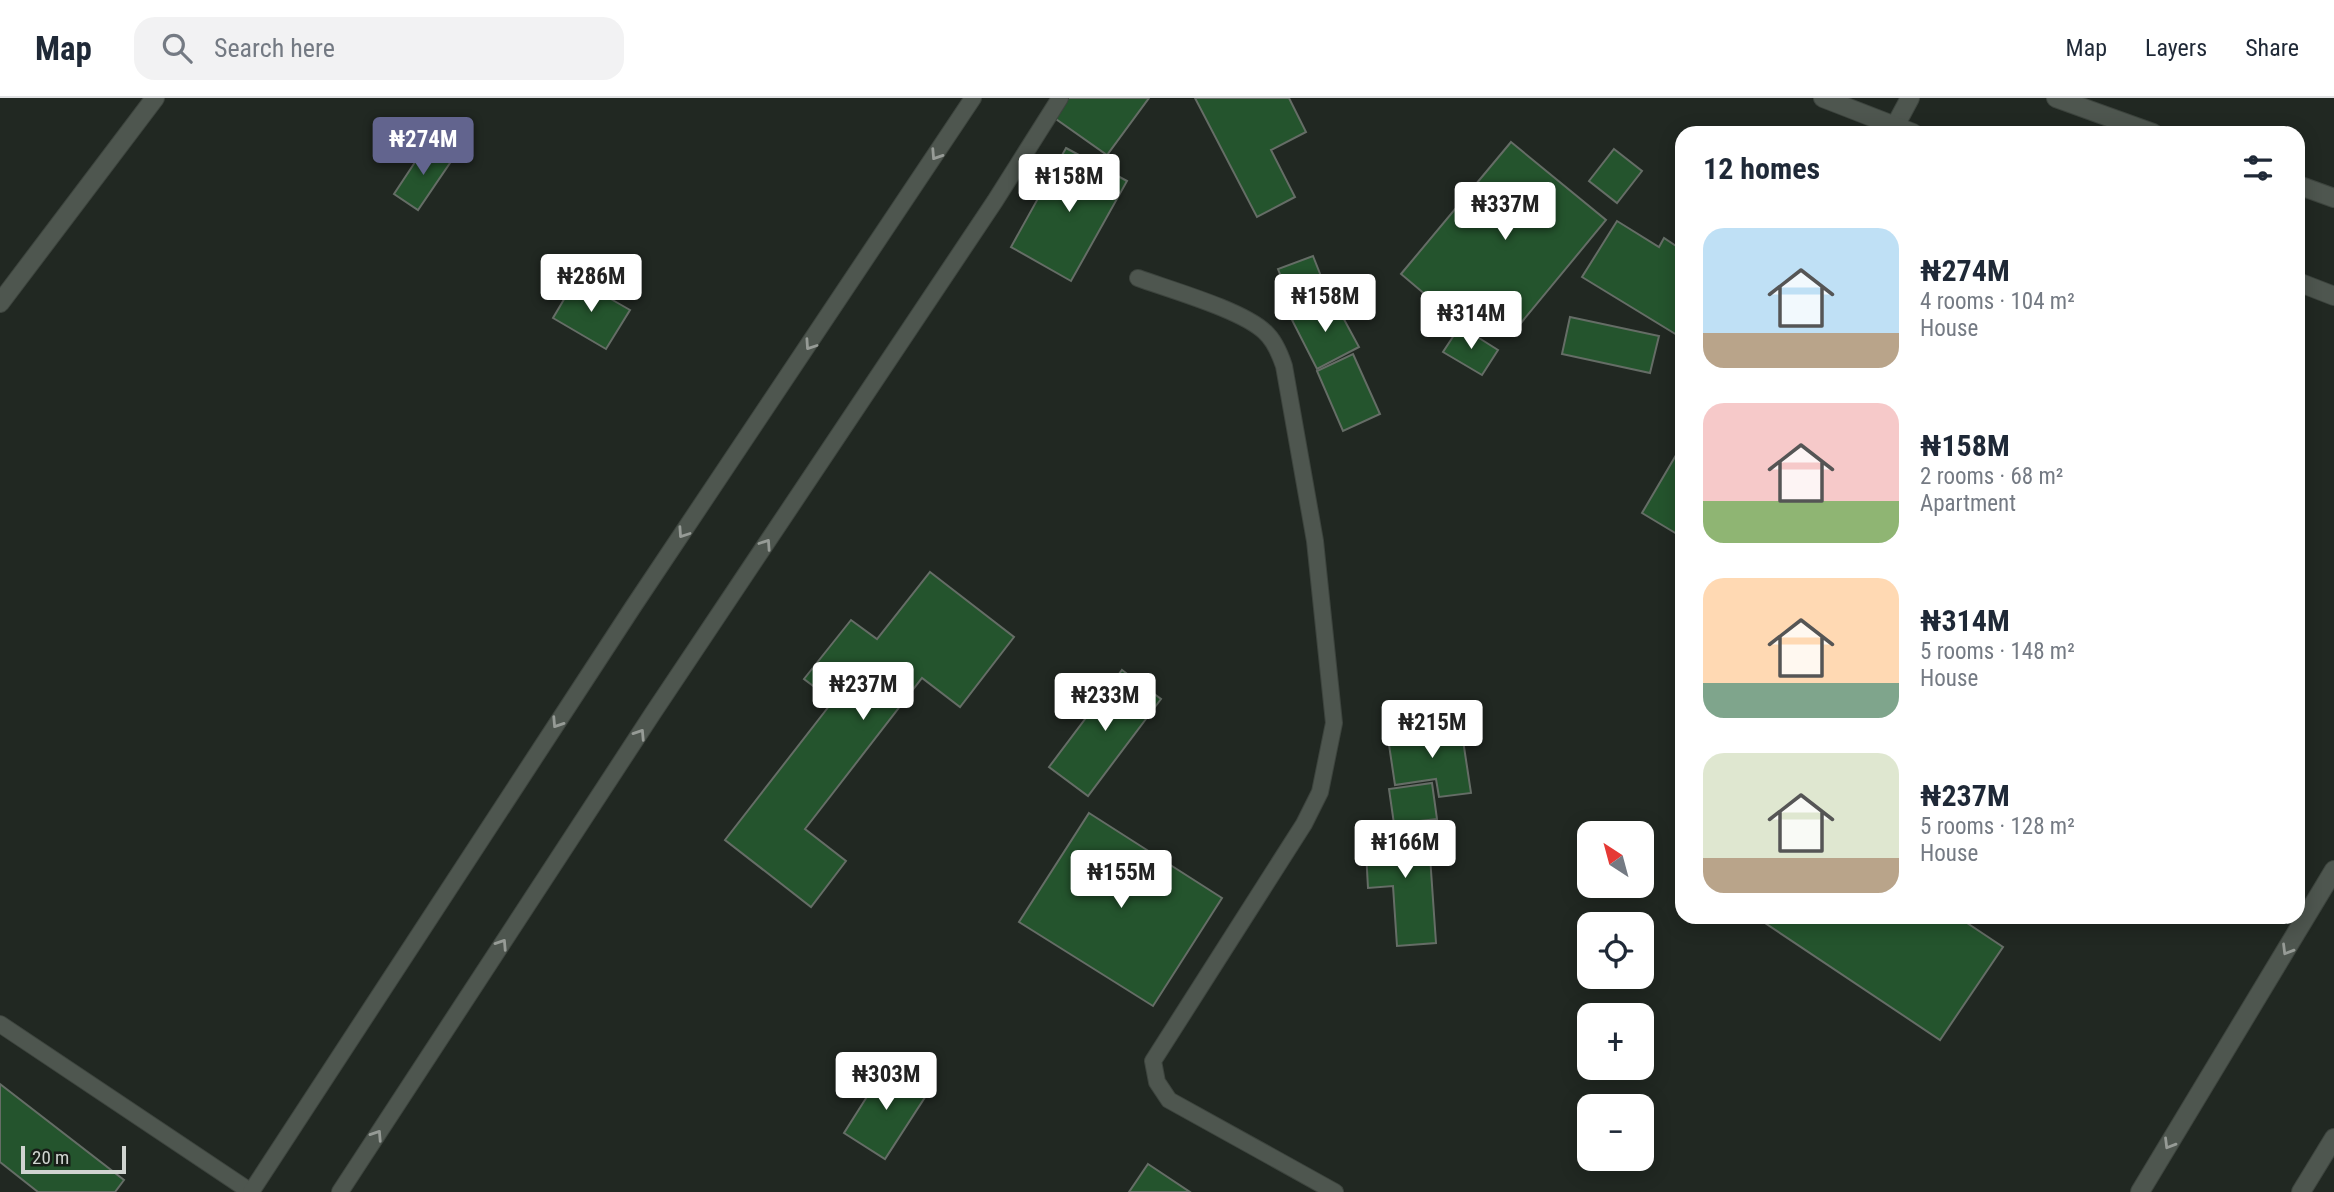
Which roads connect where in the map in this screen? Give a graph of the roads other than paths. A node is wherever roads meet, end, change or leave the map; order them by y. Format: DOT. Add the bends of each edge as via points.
graph roads {
  1 [pos="155,98"];
  2 [pos="973,98"];
  3 [pos="1060,98"];
  4 [pos="1823,98"];
  5 [pos="1910,98"];
  6 [pos="2056,98"];
  7 [pos="1895,126"];
  8 [pos="2134,126"];
  9 [pos="2305,188"];
  10 [pos="2334,198"];
  11 [pos="1138,278"];
  12 [pos="2305,285"];
  13 [pos="2334,296"];
  14 [pos="0,303"];
  15 [pos="2334,870"];
  16 [pos="2305,918"];
  17 [pos="2301,924"];
  18 [pos="0,1024"];
  19 [pos="2334,1138"];
  20 [pos="251,1192"];
  21 [pos="340,1192"];
  22 [pos="1335,1192"];
  23 [pos="2140,1192"];
  24 [pos="2301,1192"];
  1 -- 14 [label="street"];
  2 -- 20 [label="lane, one-way"];
  21 -- 3 [label="lane, one-way"];
  4 -- 7 [label="street"];
  5 -- 7 [label="street"];
  6 -- 8 [label="street"];
  9 -- 10 [label="street"];
  11 -- 22 [label="lane" via="1244,317 1266,332 1278,349 1315,541 1334,723 1320,792 1153,1061 1157,1082 1169,1100"];
  12 -- 13 [label="street"];
  15 -- 16 [label="street, one-way"];
  17 -- 23 [label="street, one-way"];
  18 -- 20 [label="lane"];
  19 -- 24 [label="street"];
}
